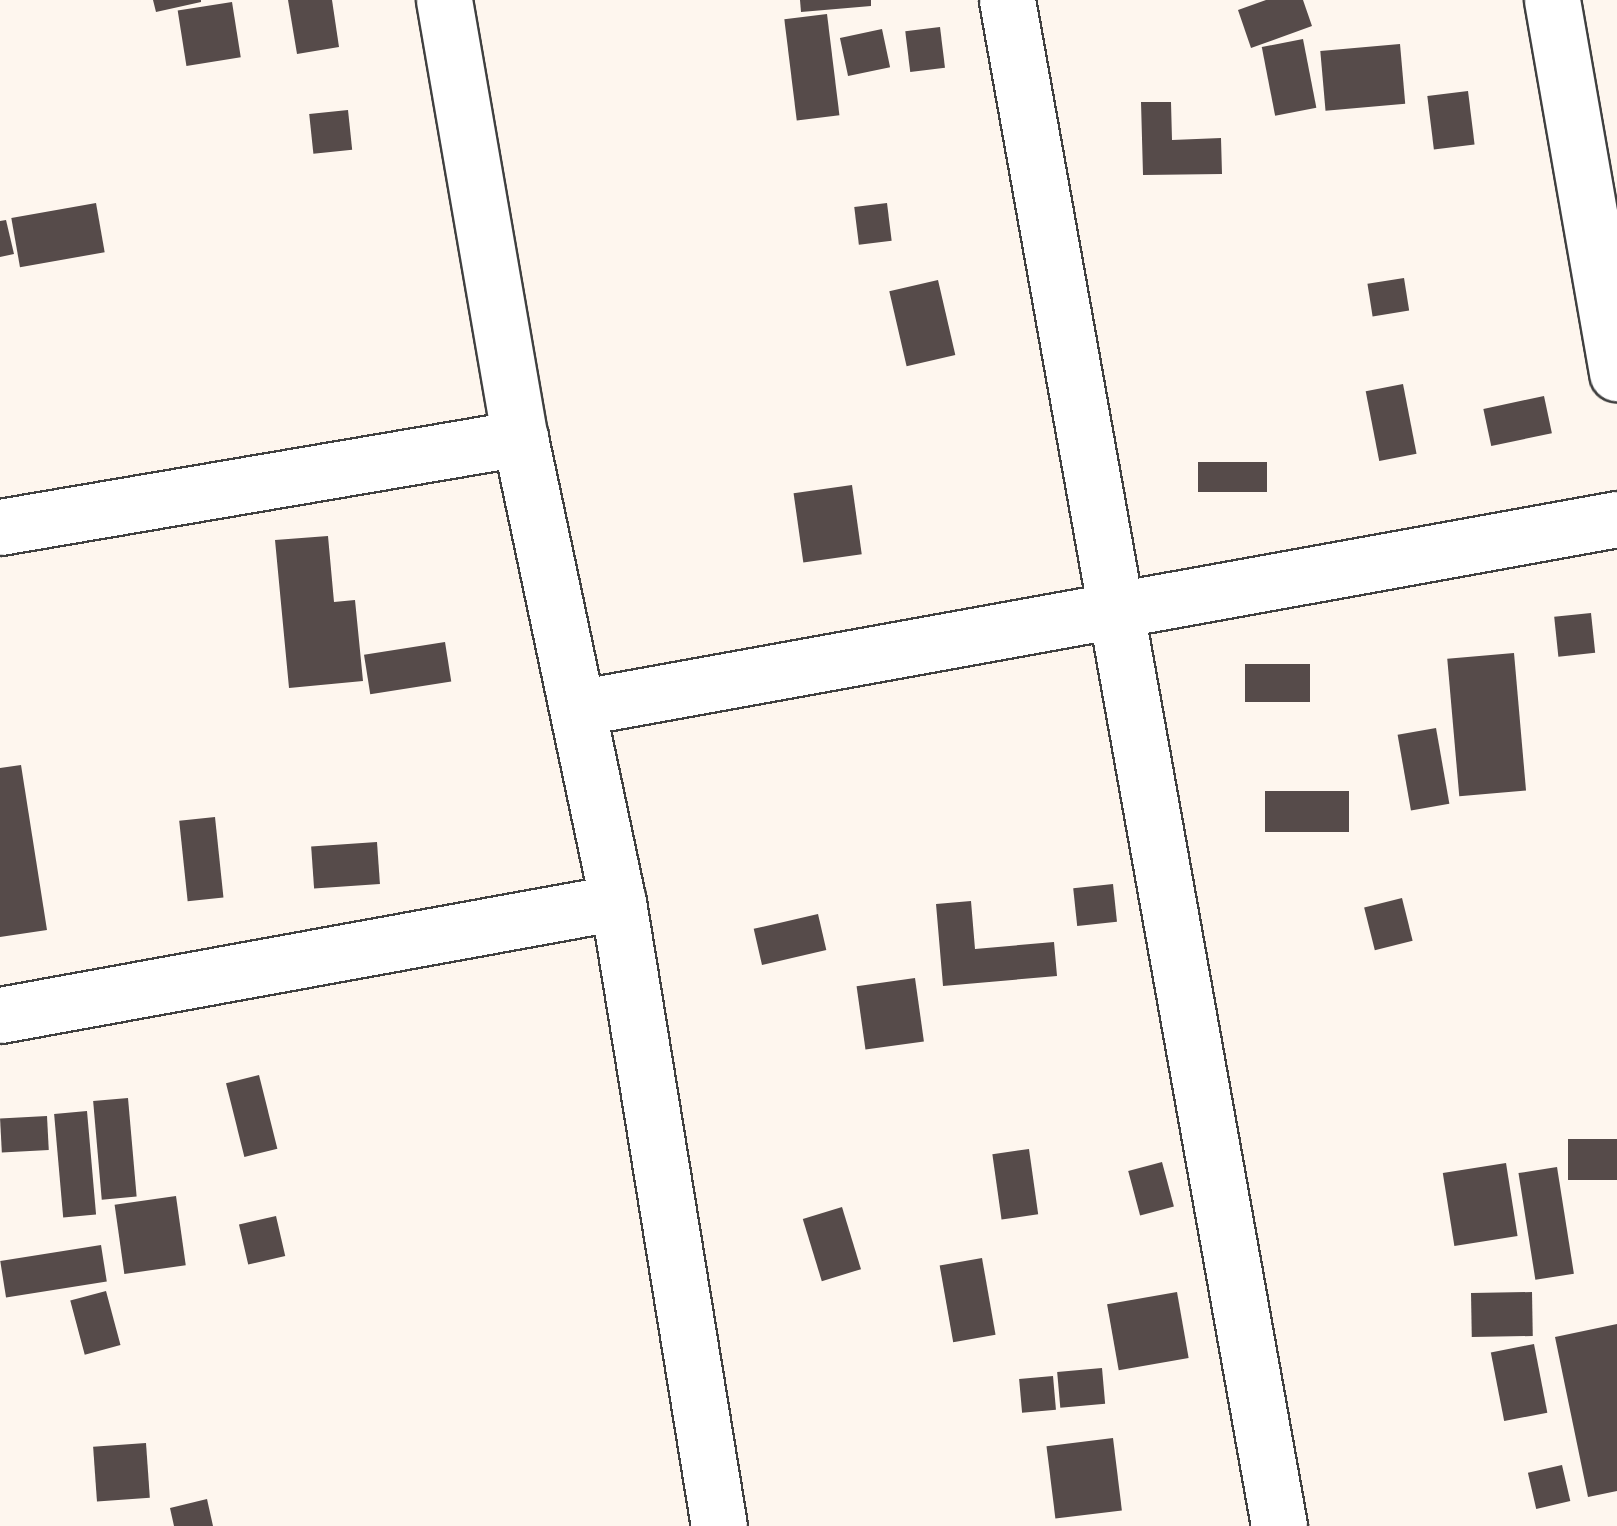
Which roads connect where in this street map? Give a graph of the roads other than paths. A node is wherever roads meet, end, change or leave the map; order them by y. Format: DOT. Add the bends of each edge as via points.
graph roads {
  1 [pos="444,0"];
  2 [pos="1007,0"];
  3 [pos="1552,0"];
  4 [pos="1617,373"];
  5 [pos="520,438"];
  6 [pos="1617,519"];
  7 [pos="0,527"];
  8 [pos="1116,610"];
  9 [pos="577,708"];
  10 [pos="618,902"];
  11 [pos="0,1015"];
  12 [pos="719,1526"];
  13 [pos="1278,1526"];
  1 -- 5 [label="street"];
  2 -- 8 [label="street"];
  3 -- 4 [label="street"];
  5 -- 7 [label="street"];
  5 -- 9 [label="street"];
  6 -- 8 [label="street"];
  8 -- 9 [label="street"];
  8 -- 13 [label="street"];
  9 -- 10 [label="street"];
  10 -- 11 [label="street"];
  10 -- 12 [label="street"];
}
